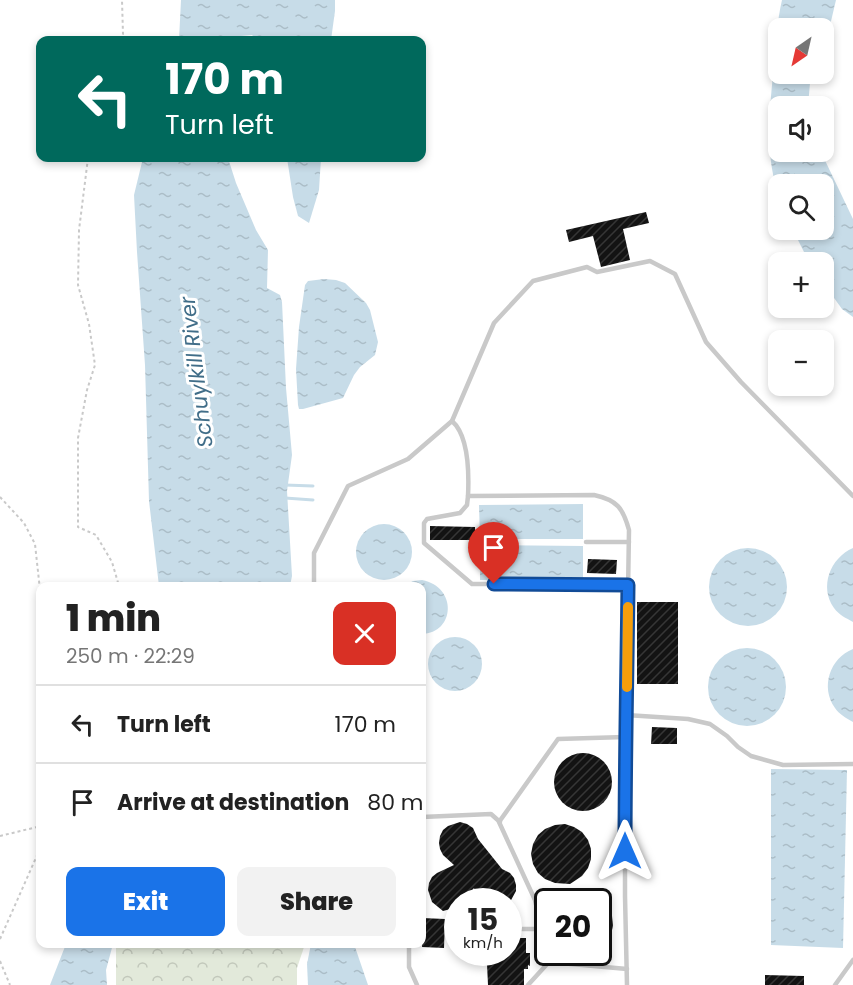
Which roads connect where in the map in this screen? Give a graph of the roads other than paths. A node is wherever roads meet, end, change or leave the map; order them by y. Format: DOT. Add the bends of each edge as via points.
graph roads {
  1 [pos="452,421"];
  2 [pos="468,496"];
  3 [pos="853,496"];
  4 [pos="586,542"];
  5 [pos="629,542"];
  6 [pos="314,582"];
  7 [pos="628,585"];
  8 [pos="626,715"];
  9 [pos="625,737"];
  10 [pos="853,764"];
  11 [pos="426,817"];
  12 [pos="500,822"];
  13 [pos="534,898"];
  14 [pos="409,948"];
  15 [pos="853,960"];
  16 [pos="545,966"];
  17 [pos="594,966"];
  18 [pos="627,969"];
  19 [pos="417,985"];
  20 [pos="528,985"];
  21 [pos="627,985"];
  22 [pos="835,985"];
  1 -- 2 [label="lane" via="458,426 466,451"];
  1 -- 3 [label="lane" via="495,323 533,281 586,267 597,272 650,261 675,274 706,342"];
  1 -- 6 [label="lane" via="408,459 348,486 314,553"];
  2 -- 5 [label="lane" via="608,498 625,516"];
  2 -- 7 [label="lane" via="460,513 427,519 424,543 472,584"];
  4 -- 5 [label="lane"];
  5 -- 7 [label="lane"];
  7 -- 8 [label="lane"];
  8 -- 9 [label="lane"];
  8 -- 10 [label="lane" via="688,718 710,724 751,756 783,765"];
  9 -- 12 [label="lane" via="558,739"];
  9 -- 18 [label="lane"];
  11 -- 12 [label="lane" via="491,814"];
  12 -- 13 [label="lane"];
  14 -- 19 [label="lane" via="410,967"];
  15 -- 22 [label="lane"];
  16 -- 20 [label="lane"];
  17 -- 18 [label="lane"];
  18 -- 21 [label="lane"];
}
